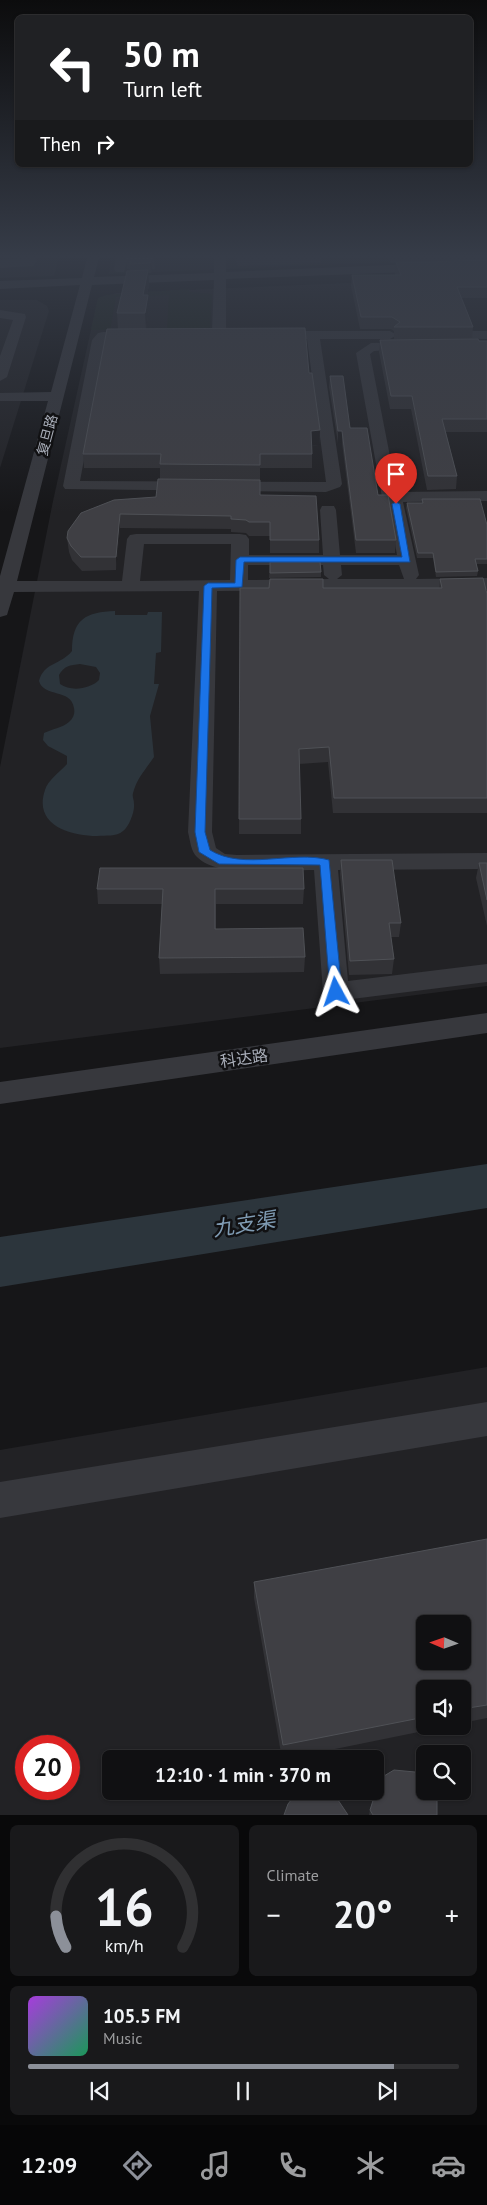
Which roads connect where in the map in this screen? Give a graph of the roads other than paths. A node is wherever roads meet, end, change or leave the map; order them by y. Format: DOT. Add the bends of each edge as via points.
graph roads {
  1 [pos="11,343"];
  2 [pos="71,343"];
  3 [pos="98,343"];
  4 [pos="314,343"];
  5 [pos="487,346"];
  6 [pos="0,377"];
  7 [pos="57,396"];
  8 [pos="0,397"];
  9 [pos="34,486"];
  10 [pos="71,486"];
  11 [pos="487,496"];
  12 [pos="396,504"];
  13 [pos="328,510"];
  14 [pos="240,560"];
  15 [pos="332,560"];
  16 [pos="407,560"];
  17 [pos="487,584"];
  18 [pos="239,585"];
  19 [pos="334,585"];
  20 [pos="411,585"];
  21 [pos="130,586"];
  22 [pos="208,586"];
  23 [pos="7,587"];
  24 [pos="0,611"];
  25 [pos="487,860"];
  26 [pos="325,862"];
  27 [pos="487,974"];
  28 [pos="487,1023"];
  29 [pos="0,1093"];
  30 [pos="487,1419"];
  31 [pos="0,1500"];
  1 -- 6 [label="street"];
  2 -- 7 [label="street, 复旦路"];
  3 -- 10 [label="street"];
  4 -- 10 [label="street" via="334,484 326,487"];
  5 -- 11 [label="street" via="372,346 363,353 390,497"];
  7 -- 8 [label="street"];
  7 -- 9 [label="street, 复旦路"];
  9 -- 10 [label="street"];
  9 -- 23 [label="street, 复旦路"];
  12 -- 16 [label="street"];
  13 -- 15 [label="street"];
  14 -- 15 [label="street"];
  14 -- 18 [label="street"];
  14 -- 21 [label="street" via="240,539 136,539"];
  15 -- 16 [label="street"];
  15 -- 19 [label="street"];
  16 -- 20 [label="street"];
  17 -- 20 [label="street"];
  18 -- 19 [label="street"];
  18 -- 22 [label="street"];
  19 -- 20 [label="street"];
  21 -- 22 [label="street"];
  21 -- 23 [label="street"];
  22 -- 26 [label="street" via="200,832 204,852 219,861"];
  23 -- 24 [label="street, 复旦路"];
  25 -- 26 [label="street"];
  26 -- 27 [label="street" via="336,992"];
  28 -- 29 [label="street, 科达路"];
  30 -- 31 [label="street"];
}
